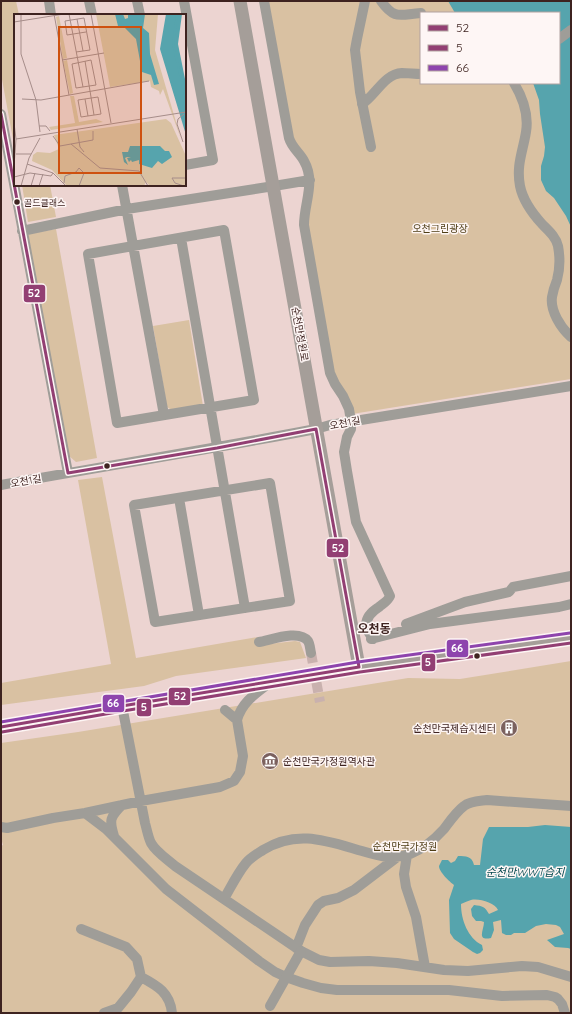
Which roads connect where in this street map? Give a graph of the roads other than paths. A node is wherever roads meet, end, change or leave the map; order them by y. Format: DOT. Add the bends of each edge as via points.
graph roads {
  1 [pos="48,1"];
  2 [pos="89,1"];
  3 [pos="138,1"];
  4 [pos="184,1"];
  5 [pos="240,1"];
  6 [pos="264,1"];
  7 [pos="365,1"];
  8 [pos="381,1"];
  9 [pos="51,14"];
  10 [pos="92,14"];
  11 [pos="140,14"];
  12 [pos="186,14"];
  13 [pos="420,14"];
  14 [pos="186,18"];
  15 [pos="571,30"];
  16 [pos="188,34"];
  17 [pos="560,38"];
  18 [pos="420,74"];
  19 [pos="515,84"];
  20 [pos="362,104"];
  21 [pos="1,114"];
  22 [pos="371,147"];
  23 [pos="186,165"];
  24 [pos="310,180"];
  25 [pos="122,186"];
  26 [pos="274,186"];
  27 [pos="127,209"];
  28 [pos="22,231"];
  29 [pos="180,238"];
  30 [pos="133,246"];
  31 [pos="571,337"];
  32 [pos="571,386"];
  33 [pos="210,408"];
  34 [pos="164,415"];
  35 [pos="351,421"];
  36 [pos="316,429"];
  37 [pos="217,448"];
  38 [pos="68,473"];
  39 [pos="1,485"];
  40 [pos="224,490"];
  41 [pos="179,498"];
  42 [pos="571,576"];
  43 [pos="571,604"];
  44 [pos="245,608"];
  45 [pos="199,615"];
  46 [pos="384,636"];
  47 [pos="571,638"];
  48 [pos="259,642"];
  49 [pos="311,653"];
  50 [pos="359,667"];
  51 [pos="273,681"];
  52 [pos="122,706"];
  53 [pos="225,710"];
  54 [pos="237,720"];
  55 [pos="8,726"];
  56 [pos="141,801"];
  57 [pos="122,805"];
  58 [pos="571,806"];
  59 [pos="85,813"];
  60 [pos="1,827"];
  61 [pos="115,838"];
  62 [pos="407,855"];
  63 [pos="396,858"];
  64 [pos="224,899"];
  65 [pos="81,929"];
  66 [pos="299,950"];
  67 [pos="425,968"];
  68 [pos="141,977"];
  69 [pos="571,977"];
  70 [pos="268,1010"];
  71 [pos="104,1013"];
  72 [pos="172,1013"];
  73 [pos="565,1013"];
  1 -- 9 [label="street"];
  2 -- 10 [label="street"];
  3 -- 11 [label="street"];
  4 -- 12 [label="street"];
  5 -- 26 [label="main road, 순천만정원로"];
  6 -- 24 [label="street" via="289,138 305,162"];
  7 -- 20 [label="street" via="355,50"];
  8 -- 13 [label="street" via="394,14"];
  14 -- 16 [label="street"];
  15 -- 17 [label="street"];
  16 -- 23 [label="street" via="212,160"];
  18 -- 20 [label="street" via="394,75"];
  19 -- 31 [label="street" via="522,98 527,123 519,164 522,195 556,242 559,263 552,296 553,309 564,330"];
  20 -- 22 [label="street"];
  21 -- 28 [label="street"];
  24 -- 26 [label="street"];
  24 -- 35 [label="street" via="304,219 306,237 330,373 346,402"];
  25 -- 27 [label="street"];
  26 -- 27 [label="street"];
  26 -- 36 [label="main road, 순천만정원로"];
  27 -- 28 [label="street"];
  27 -- 30 [label="street"];
  28 -- 38 [label="street"];
  29 -- 30 [label="street"];
  29 -- 33 [label="street"];
  29 -- 33 [label="street" via="224,230 254,400"];
  30 -- 34 [label="street"];
  30 -- 34 [label="street" via="88,254 118,424"];
  32 -- 35 [label="street, 오천1길"];
  33 -- 34 [label="street"];
  33 -- 37 [label="street"];
  35 -- 36 [label="street, 오천1길"];
  35 -- 46 [label="street" via="344,452 354,516 390,596 386,603 369,615 368,630 372,639"];
  36 -- 37 [label="street, 오천1길"];
  36 -- 50 [label="main road, 순천만정원로"];
  37 -- 38 [label="street, 오천1길"];
  37 -- 40 [label="street"];
  38 -- 39 [label="street, 오천1길"];
  40 -- 41 [label="street"];
  40 -- 44 [label="street"];
  40 -- 44 [label="street" via="270,483 290,601"];
  41 -- 45 [label="street"];
  41 -- 45 [label="street" via="134,505 155,622"];
  42 -- 46 [label="street" via="513,587 509,592 465,602 391,630"];
  43 -- 46 [label="street" via="430,624"];
  44 -- 45 [label="street"];
  47 -- 50 [label="main road"];
  48 -- 49 [label="street" via="292,635 303,636 309,643"];
  50 -- 51 [label="main road"];
  51 -- 52 [label="main road"];
  51 -- 54 [label="street" via="248,700"];
  52 -- 55 [label="main road"];
  52 -- 56 [label="street"];
  53 -- 54 [label="street"];
  54 -- 56 [label="street" via="243,756 240,772 234,781"];
  56 -- 57 [label="street"];
  56 -- 64 [label="street" via="151,843 175,866"];
  57 -- 59 [label="street"];
  57 -- 61 [label="street" via="111,818"];
  58 -- 62 [label="street" via="487,800 475,802 465,805 432,841"];
  59 -- 60 [label="street"];
  59 -- 61 [label="street"];
  61 -- 73 [label="street" via="180,900 259,961 286,977 321,988 337,990 449,990 502,996 555,997 562,1004"];
  62 -- 63 [label="street"];
  62 -- 67 [label="street" via="404,874 406,887 416,917"];
  63 -- 64 [label="street" via="324,840 286,840 271,845 247,861"];
  63 -- 66 [label="street" via="354,890 318,905 305,925"];
  64 -- 66 [label="street"];
  65 -- 68 [label="street" via="126,947 137,959"];
  66 -- 67 [label="street" via="319,960 330,962 369,961"];
  66 -- 70 [label="street, bridge"];
  67 -- 69 [label="street" via="468,971 522,966 538,967"];
  68 -- 71 [label="street" via="118,1008"];
  68 -- 72 [label="street" via="164,992 171,1004"];
}
